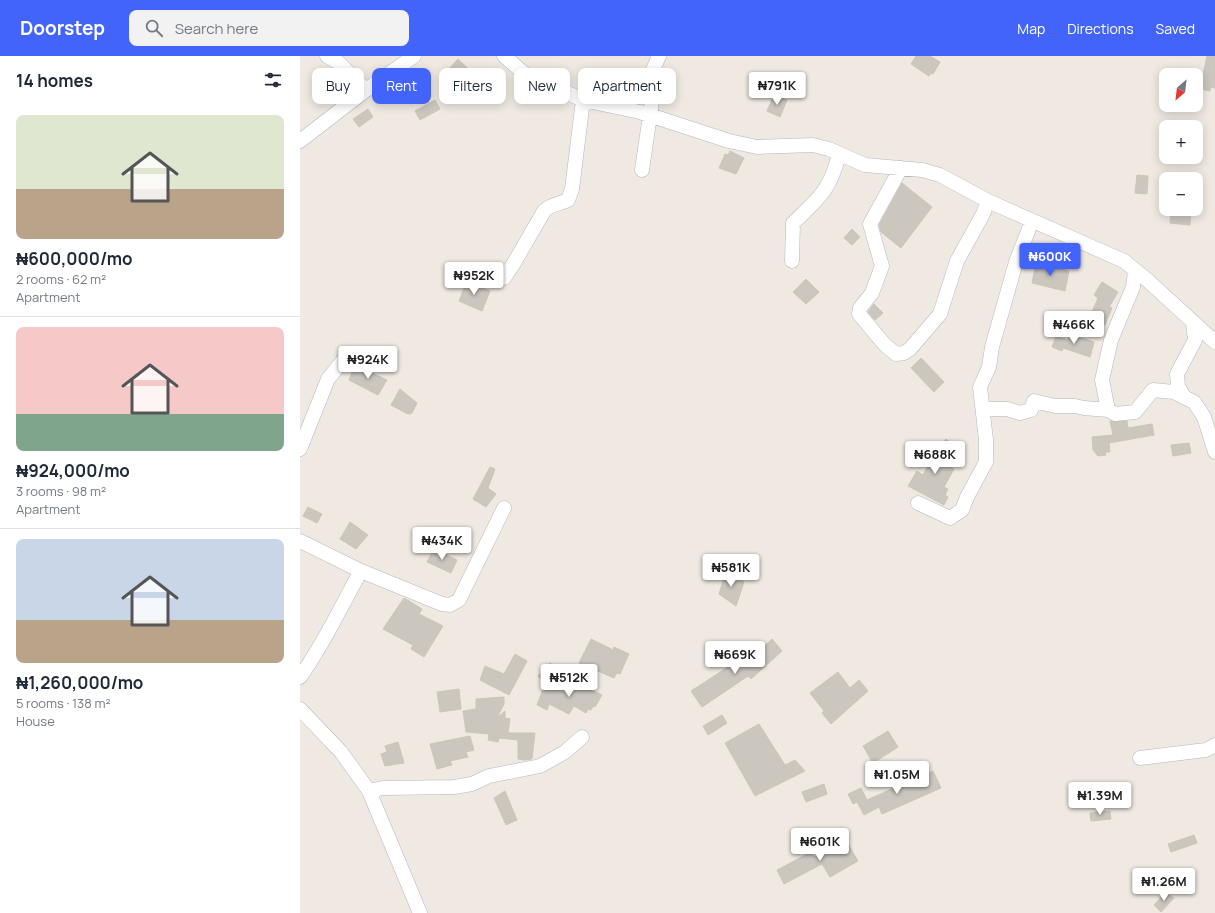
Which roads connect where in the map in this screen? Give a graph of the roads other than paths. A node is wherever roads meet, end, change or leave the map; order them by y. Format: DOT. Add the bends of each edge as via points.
graph roads {
  1 [pos="328,56"];
  2 [pos="414,56"];
  3 [pos="504,56"];
  4 [pos="659,56"];
  5 [pos="366,90"];
  6 [pos="578,98"];
  7 [pos="583,104"];
  8 [pos="601,104"];
  9 [pos="651,115"];
  10 [pos="300,141"];
  11 [pos="839,154"];
  12 [pos="901,168"];
  13 [pos="642,170"];
  14 [pos="988,201"];
  15 [pos="1032,221"];
  16 [pos="792,261"];
  17 [pos="1135,271"];
  18 [pos="504,278"];
  19 [pos="1193,323"];
  20 [pos="1215,342"];
  21 [pos="345,358"];
  22 [pos="1184,397"];
  23 [pos="983,409"];
  24 [pos="1108,410"];
  25 [pos="300,449"];
  26 [pos="1215,452"];
  27 [pos="918,503"];
  28 [pos="504,508"];
  29 [pos="300,541"];
  30 [pos="341,561"];
  31 [pos="361,571"];
  32 [pos="350,588"];
  33 [pos="300,677"];
  34 [pos="300,709"];
  35 [pos="582,737"];
  36 [pos="1215,745"];
  37 [pos="1140,758"];
  38 [pos="369,791"];
  39 [pos="420,913"];
  1 -- 5 [label="street" via="338,62"];
  2 -- 5 [label="street"];
  3 -- 6 [label="street" via="525,74"];
  4 -- 9 [label="street" via="652,72"];
  5 -- 10 [label="street"];
  7 -- 18 [label="street" via="572,189 568,200 551,204 544,211"];
  8 -- 9 [label="street"];
  9 -- 11 [label="street" via="729,141 757,147 813,144"];
  9 -- 13 [label="street"];
  11 -- 12 [label="street" via="865,165"];
  11 -- 16 [label="street" via="834,176 825,192 793,223"];
  12 -- 14 [label="street" via="940,175"];
  12 -- 14 [label="street" via="870,224 882,266 872,293 860,308 859,314 896,354 910,349 940,314 957,261"];
  14 -- 15 [label="street"];
  15 -- 17 [label="street" via="1102,251"];
  15 -- 23 [label="street" via="1016,262 992,347 989,367 980,387"];
  17 -- 19 [label="street"];
  17 -- 24 [label="street" via="1133,287 1111,340 1102,380"];
  19 -- 20 [label="street"];
  19 -- 22 [label="street" via="1195,340 1177,374 1178,386"];
  21 -- 25 [label="street" via="328,379"];
  22 -- 24 [label="street" via="1174,392 1153,390 1135,412 1115,414"];
  22 -- 26 [label="street" via="1194,402 1204,417"];
  23 -- 24 [label="street" via="1007,409 1020,413 1031,410 1034,401 1055,406"];
  23 -- 27 [label="street" via="986,462 962,510 950,518"];
  28 -- 31 [label="street" via="459,600 450,605"];
  29 -- 30 [label="street"];
  30 -- 31 [label="street"];
  30 -- 32 [label="street"];
  31 -- 32 [label="street"];
  32 -- 33 [label="street"];
  34 -- 38 [label="street" via="341,752"];
  35 -- 38 [label="street" via="565,752 540,766 489,776 472,784"];
  36 -- 37 [label="street" via="1206,750"];
  38 -- 39 [label="street"];
}
